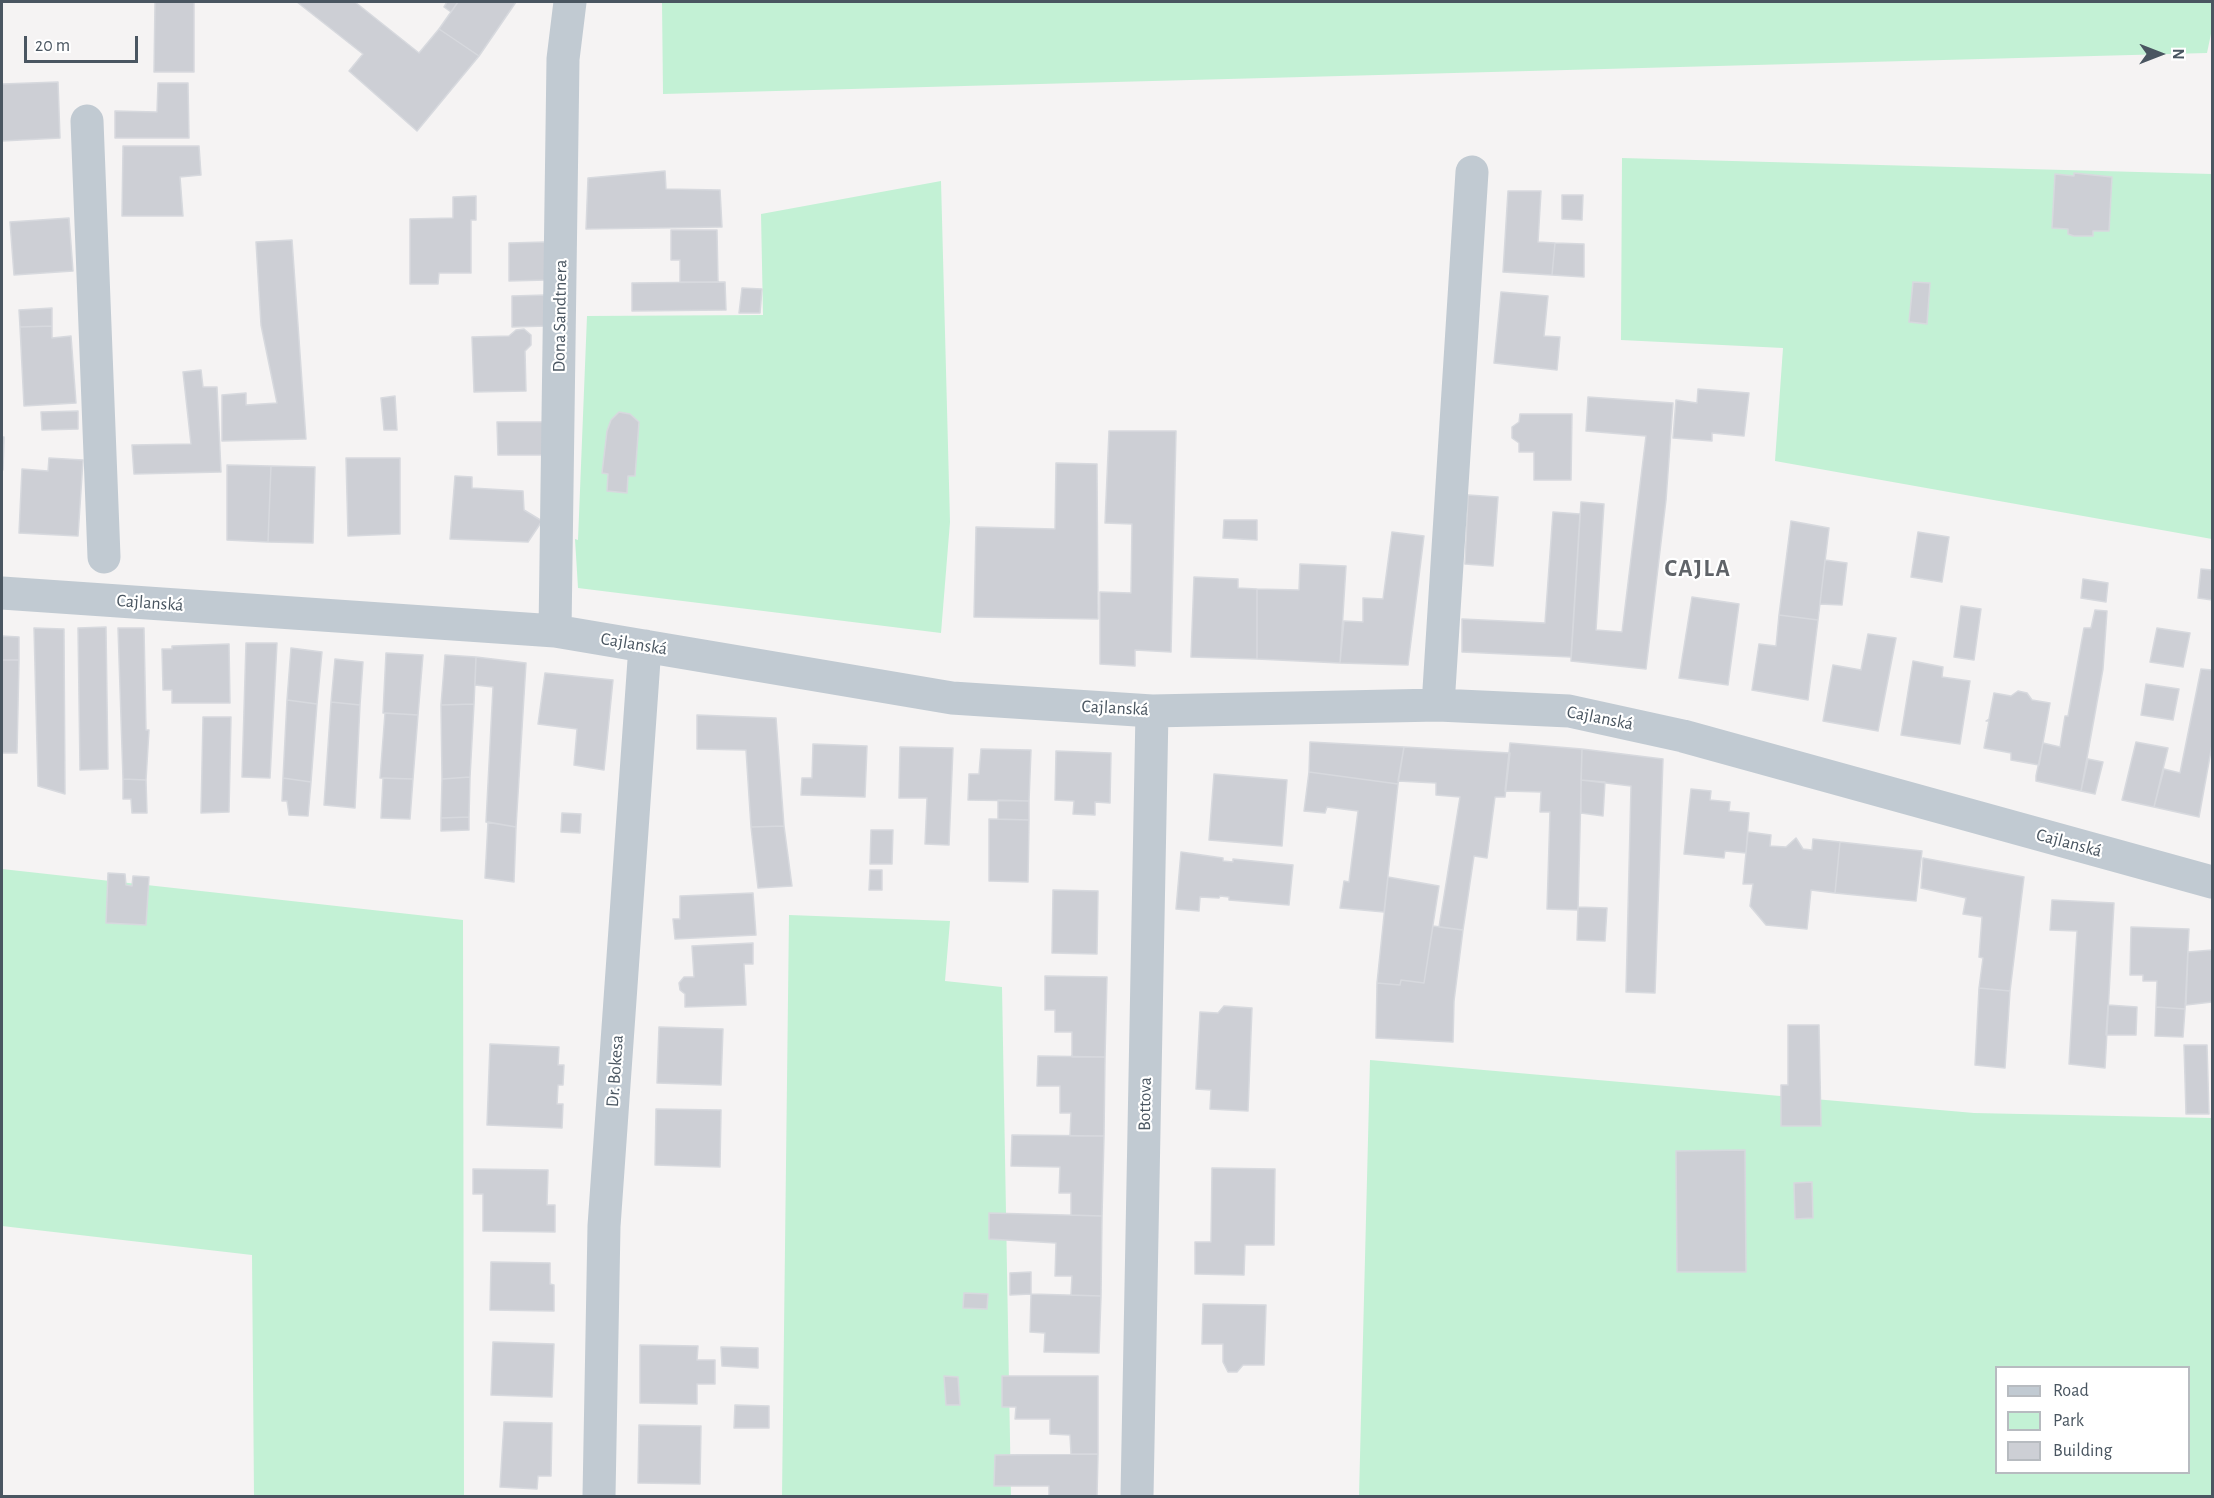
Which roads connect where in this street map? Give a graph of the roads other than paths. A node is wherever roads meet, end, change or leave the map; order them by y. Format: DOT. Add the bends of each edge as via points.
graph roads {
  1 [pos="570,2"];
  2 [pos="87,121"];
  3 [pos="1472,172"];
  4 [pos="104,557"];
  5 [pos="2,593"];
  6 [pos="555,631"];
  7 [pos="645,646"];
  8 [pos="1438,705"];
  9 [pos="1152,711"];
  10 [pos="2212,882"];
  11 [pos="599,1497"];
  12 [pos="1137,1497"];
  1 -- 6 [label="street, Dona Sandtnera" via="563,59"];
  2 -- 4 [label="street"];
  3 -- 8 [label="street"];
  5 -- 6 [label="street, Cajlanská"];
  6 -- 7 [label="street, Cajlanská"];
  7 -- 9 [label="street, Cajlanská" via="952,698"];
  7 -- 11 [label="street, Dr. Bokesa" via="604,1226"];
  8 -- 9 [label="street, Cajlanská"];
  8 -- 10 [label="street, Cajlanská" via="1569,711 1683,736"];
  9 -- 12 [label="street, Bottova"];
}
